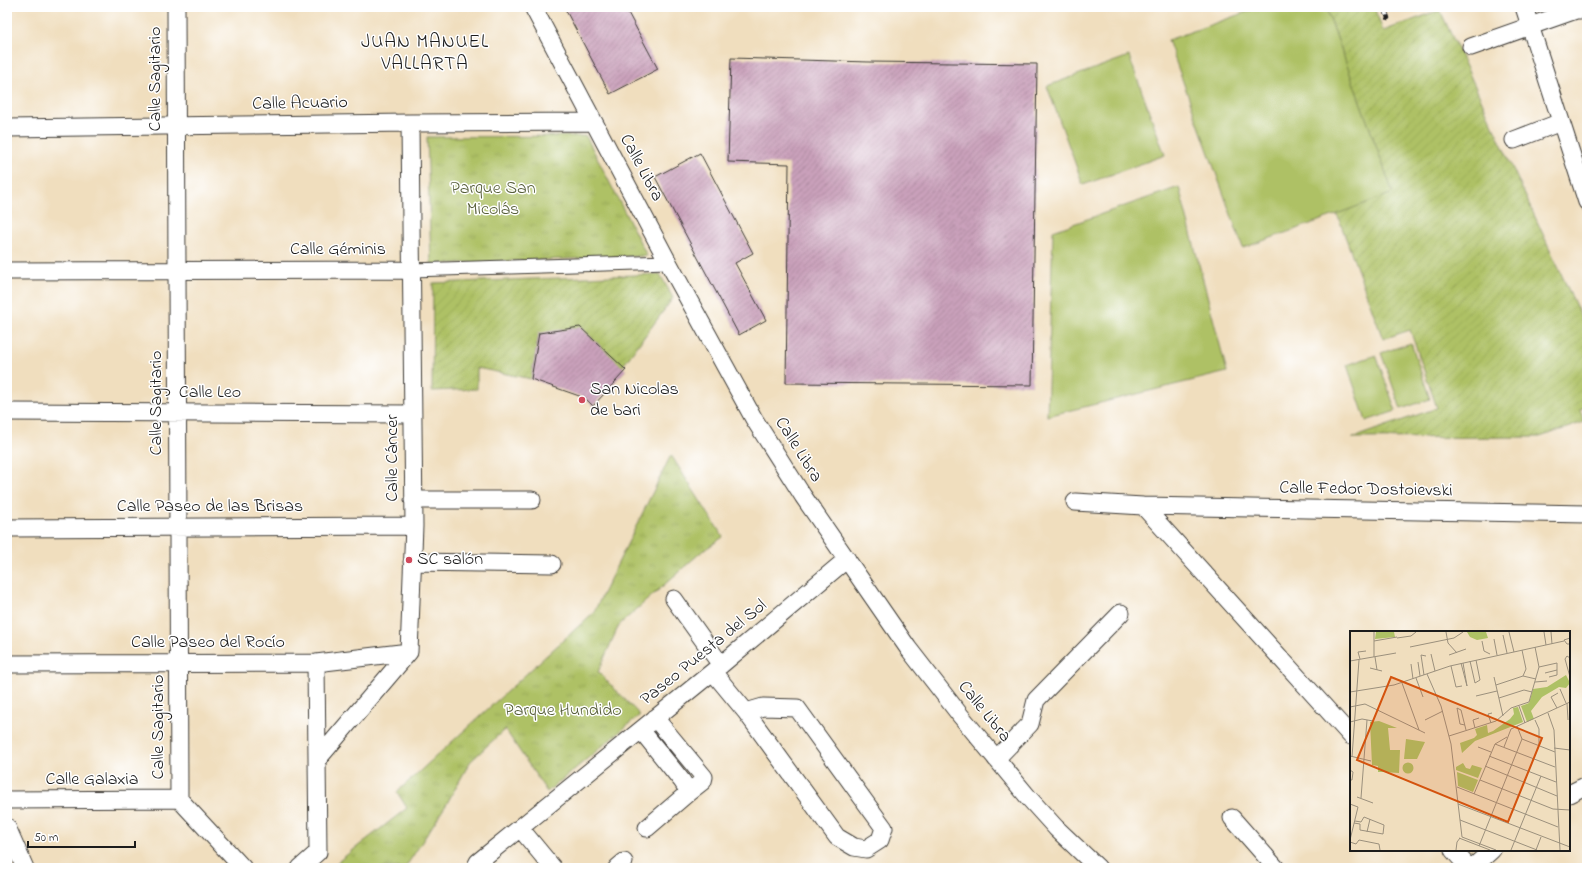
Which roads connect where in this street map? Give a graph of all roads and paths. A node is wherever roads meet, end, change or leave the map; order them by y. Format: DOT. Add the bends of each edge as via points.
graph roads {
  1 [pos="176,7"];
  2 [pos="533,7"];
  3 [pos="1524,7"];
  4 [pos="1587,10"];
  5 [pos="1530,27"];
  6 [pos="1471,47"];
  7 [pos="594,122"];
  8 [pos="1561,122"];
  9 [pos="410,123"];
  10 [pos="177,126"];
  11 [pos="7,128"];
  12 [pos="1514,140"];
  13 [pos="1587,202"];
  14 [pos="668,262"];
  15 [pos="412,270"];
  16 [pos="7,271"];
  17 [pos="177,271"];
  18 [pos="7,412"];
  19 [pos="178,413"];
  20 [pos="413,414"];
  21 [pos="414,500"];
  22 [pos="532,500"];
  23 [pos="1075,502"];
  24 [pos="1143,506"];
  25 [pos="1587,514"];
  26 [pos="414,526"];
  27 [pos="178,527"];
  28 [pos="7,528"];
  29 [pos="847,559"];
  30 [pos="412,562"];
  31 [pos="552,564"];
  32 [pos="674,599"];
  33 [pos="1121,612"];
  34 [pos="409,652"];
  35 [pos="178,663"];
  36 [pos="316,663"];
  37 [pos="7,664"];
  38 [pos="717,668"];
  39 [pos="746,712"];
  40 [pos="656,718"];
  41 [pos="641,730"];
  42 [pos="1350,735"];
  43 [pos="317,760"];
  44 [pos="996,760"];
  45 [pos="1587,785"];
  46 [pos="689,792"];
  47 [pos="1570,794"];
  48 [pos="179,799"];
  49 [pos="7,800"];
  50 [pos="1232,818"];
  51 [pos="7,827"];
  52 [pos="520,828"];
  53 [pos="646,828"];
  54 [pos="1454,851"];
  55 [pos="1491,851"];
  56 [pos="25,868"];
  57 [pos="243,868"];
  58 [pos="300,868"];
  59 [pos="475,868"];
  60 [pos="553,868"];
  61 [pos="1098,868"];
  62 [pos="1276,868"];
  63 [pos="1471,868"];
  1 -- 10 [label="street, Calle Sagitario"];
  2 -- 7 [label="street, Calle Libra"];
  3 -- 5 [label="street"];
  4 -- 5 [label="street" via="1576,10"];
  5 -- 6 [label="street"];
  5 -- 8 [label="street"];
  7 -- 9 [label="street, Calle Acuario"];
  7 -- 14 [label="street, Calle Libra"];
  8 -- 12 [label="street"];
  8 -- 13 [label="street"];
  9 -- 10 [label="street, Calle Acuario"];
  9 -- 15 [label="street, Calle Cáncer"];
  10 -- 11 [label="street, Calle Acuario"];
  10 -- 17 [label="street, Calle Sagitario"];
  14 -- 15 [label="street, Calle Géminis"];
  14 -- 29 [label="street, Calle Libra" via="754,419"];
  15 -- 17 [label="street, Calle Géminis"];
  15 -- 20 [label="street, Calle Cáncer"];
  16 -- 17 [label="street, Calle Géminis"];
  17 -- 19 [label="street, Calle Sagitario"];
  18 -- 19 [label="street, Calle Leo"];
  19 -- 20 [label="street, Calle Leo"];
  19 -- 27 [label="street, Calle Sagitario"];
  20 -- 21 [label="street, Calle Cáncer"];
  21 -- 22 [label="street"];
  21 -- 26 [label="street, Calle Cáncer"];
  23 -- 24 [label="street, Calle Fedor Dostoievski"];
  24 -- 25 [label="street, Calle Fedor Dostoievski"];
  24 -- 42 [label="street"];
  26 -- 27 [label="street, Calle Paseo de las Brisas"];
  26 -- 30 [label="street, Calle Cáncer"];
  27 -- 28 [label="street, Calle Paseo de las Brisas"];
  27 -- 35 [label="street, Calle Sagitario"];
  29 -- 38 [label="street, Paseo Puesta del Sol"];
  29 -- 44 [label="street, Calle Libra" via="908,648"];
  30 -- 31 [label="street"];
  30 -- 34 [label="street, Calle Cáncer"];
  32 -- 38 [label="street"];
  33 -- 44 [label="street" via="1036,700 1030,724"];
  34 -- 36 [label="street, Calle Paseo del Rocío"];
  34 -- 43 [label="street"];
  35 -- 36 [label="street, Calle Paseo del Rocío"];
  35 -- 37 [label="street, Calle Paseo del Rocío"];
  35 -- 48 [label="street, Calle Sagitario"];
  36 -- 43 [label="street"];
  38 -- 39 [label="street"];
  38 -- 40 [label="street, Paseo Puesta del Sol"];
  39 -- 39 [label="street" via="762,707 797,708 884,828 880,840 866,849 854,847 837,837"];
  40 -- 41 [label="street, Paseo Puesta del Sol"];
  40 -- 46 [label="street" via="704,777 703,781"];
  41 -- 46 [label="street"];
  41 -- 52 [label="street, Paseo Puesta del Sol"];
  43 -- 58 [label="street" via="318,852"];
  44 -- 61 [label="street, Calle Libra" via="1056,828"];
  45 -- 47 [label="street"];
  46 -- 53 [label="street"];
  48 -- 49 [label="street, Calle Galaxia"];
  48 -- 57 [label="street"];
  50 -- 62 [label="street"];
  51 -- 56 [label="street"];
  52 -- 59 [label="street, Paseo Puesta del Sol" via="478,862"];
  52 -- 60 [label="street"];
  54 -- 63 [label="street"];
  55 -- 63 [label="street"];
}
